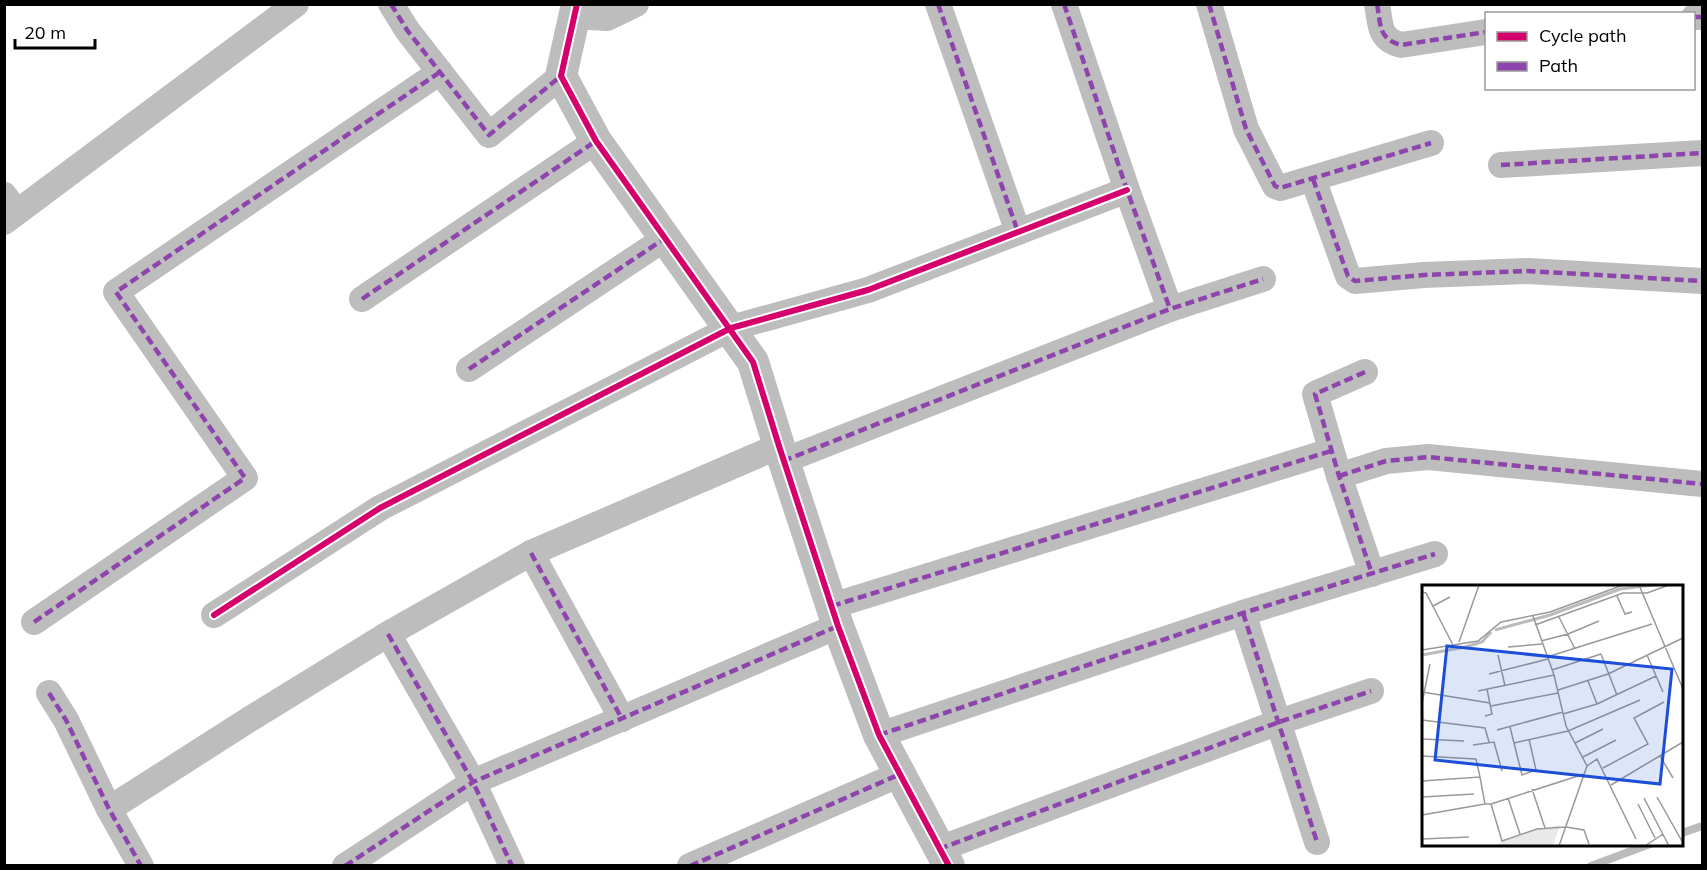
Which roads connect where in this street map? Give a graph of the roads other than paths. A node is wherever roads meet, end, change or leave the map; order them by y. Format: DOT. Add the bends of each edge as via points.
graph roads {
  1 [pos="296,4"];
  2 [pos="392,4"];
  3 [pos="636,4"];
  4 [pos="938,4"];
  5 [pos="1064,4"];
  6 [pos="1209,4"];
  7 [pos="1377,4"];
  8 [pos="575,10"];
  9 [pos="1485,32"];
  10 [pos="440,72"];
  11 [pos="561,76"];
  12 [pos="596,141"];
  13 [pos="1431,143"];
  14 [pos="1702,153"];
  15 [pos="1501,165"];
  16 [pos="1313,179"];
  17 [pos="1127,190"];
  18 [pos="9,209"];
  19 [pos="1018,232"];
  20 [pos="664,239"];
  21 [pos="1263,279"];
  22 [pos="1702,282"];
  23 [pos="362,299"];
  24 [pos="1170,309"];
  25 [pos="730,328"];
  26 [pos="469,369"];
  27 [pos="1365,372"];
  28 [pos="1331,451"];
  29 [pos="781,454"];
  30 [pos="1338,476"];
  31 [pos="1702,484"];
  32 [pos="531,553"];
  33 [pos="1436,554"];
  34 [pos="1372,574"];
  35 [pos="1243,613"];
  36 [pos="214,615"];
  37 [pos="835,616"];
  38 [pos="34,622"];
  39 [pos="388,634"];
  40 [pos="1371,691"];
  41 [pos="49,693"];
  42 [pos="622,719"];
  43 [pos="1279,722"];
  44 [pos="879,735"];
  45 [pos="898,775"];
  46 [pos="473,782"];
  47 [pos="109,809"];
  48 [pos="1317,842"];
  49 [pos="944,857"];
  50 [pos="141,866"];
  51 [pos="345,866"];
  52 [pos="512,866"];
  53 [pos="690,866"];
  1 -- 18 [label="street"];
  2 -- 10 [label="street"];
  3 -- 8 [label="street" via="607,18"];
  4 -- 19 [label="street"];
  5 -- 17 [label="street"];
  6 -- 16 [label="street" via="1246,129 1272,182 1280,188"];
  7 -- 9 [label="street" via="1383,35 1401,45"];
  8 -- 11 [label="street"];
  10 -- 11 [label="street" via="489,135"];
  10 -- 38 [label="street" via="116,291 245,478"];
  11 -- 12 [label="street"];
  12 -- 20 [label="street"];
  12 -- 23 [label="street"];
  13 -- 16 [label="street"];
  14 -- 15 [label="street"];
  16 -- 22 [label="street" via="1348,276 1355,281 1528,271"];
  17 -- 19 [label="street"];
  17 -- 24 [label="street"];
  19 -- 25 [label="street" via="868,290"];
  20 -- 25 [label="street"];
  20 -- 26 [label="street"];
  21 -- 24 [label="street"];
  24 -- 29 [label="street"];
  25 -- 29 [label="street" via="753,362"];
  25 -- 36 [label="street" via="380,508"];
  27 -- 28 [label="street" via="1315,394"];
  28 -- 30 [label="street"];
  28 -- 37 [label="street"];
  29 -- 32 [label="street"];
  29 -- 37 [label="street"];
  30 -- 31 [label="street" via="1386,461 1428,458"];
  30 -- 34 [label="street"];
  32 -- 39 [label="street"];
  32 -- 42 [label="street"];
  33 -- 34 [label="street"];
  34 -- 35 [label="street"];
  35 -- 43 [label="street"];
  35 -- 44 [label="street"];
  37 -- 42 [label="street"];
  37 -- 44 [label="street"];
  39 -- 46 [label="street"];
  39 -- 47 [label="street"];
  40 -- 43 [label="street"];
  41 -- 47 [label="street"];
  42 -- 46 [label="street"];
  43 -- 48 [label="street"];
  43 -- 49 [label="street"];
  44 -- 45 [label="street"];
  45 -- 49 [label="street"];
  45 -- 53 [label="street"];
  46 -- 51 [label="street"];
  46 -- 52 [label="street"];
  47 -- 50 [label="street"];
}
